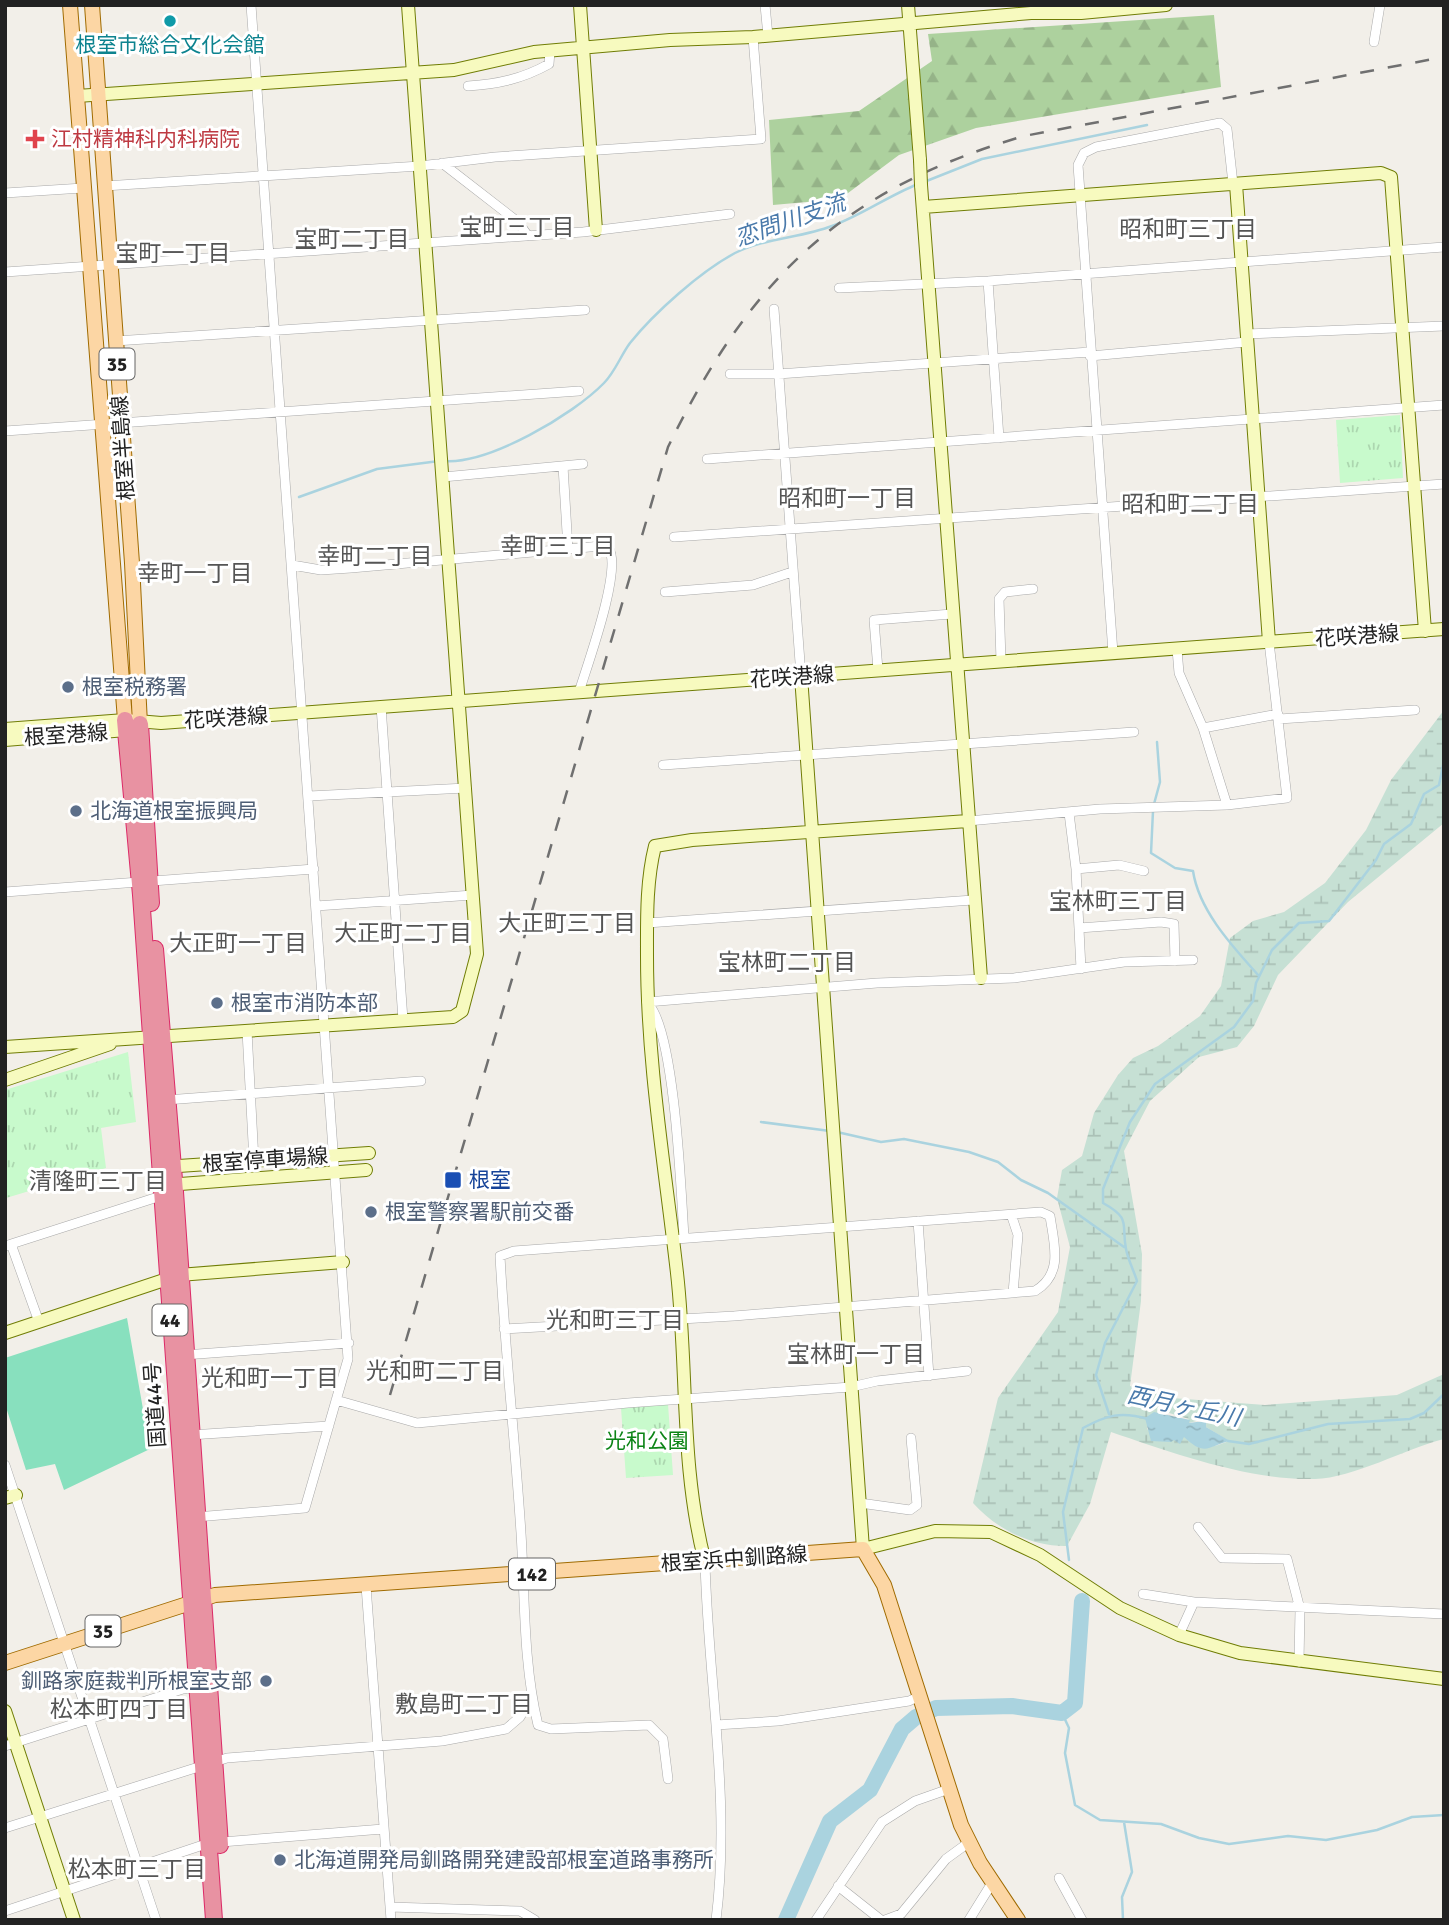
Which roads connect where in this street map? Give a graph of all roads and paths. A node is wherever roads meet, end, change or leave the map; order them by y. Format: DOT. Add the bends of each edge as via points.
graph roads {
  1 [pos="70,5"];
  2 [pos="93,5"];
  3 [pos="251,5"];
  4 [pos="408,5"];
  5 [pos="580,5"];
  6 [pos="765,5"];
  7 [pos="908,5"];
  8 [pos="1166,5"];
  9 [pos="1380,5"];
  10 [pos="1064,9"];
  11 [pos="910,24"];
  12 [pos="768,36"];
  13 [pos="753,37"];
  14 [pos="1374,42"];
  15 [pos="582,48"];
  16 [pos="550,51"];
  17 [pos="413,72"];
  18 [pos="257,84"];
  19 [pos="468,86"];
  20 [pos="98,94"];
  21 [pos="77,96"];
  22 [pos="590,152"];
  23 [pos="442,163"];
  24 [pos="420,166"];
  25 [pos="264,177"];
  26 [pos="1234,184"];
  27 [pos="104,186"];
  28 [pos="83,188"];
  29 [pos="5,193"];
  30 [pos="1079,195"];
  31 [pos="923,207"];
  32 [pos="730,214"];
  33 [pos="596,230"];
  34 [pos="528,236"];
  35 [pos="426,243"];
  36 [pos="1444,247"];
  37 [pos="1398,251"];
  38 [pos="269,255"];
  39 [pos="1242,262"];
  40 [pos="109,266"];
  41 [pos="89,268"];
  42 [pos="5,272"];
  43 [pos="1084,274"];
  44 [pos="988,281"];
  45 [pos="928,284"];
  46 [pos="839,288"];
  47 [pos="774,309"];
  48 [pos="585,310"];
  49 [pos="431,321"];
  50 [pos="1444,326"];
  51 [pos="1403,329"];
  52 [pos="275,333"];
  53 [pos="1247,338"];
  54 [pos="115,341"];
  55 [pos="1090,354"];
  56 [pos="993,359"];
  57 [pos="934,363"];
  58 [pos="730,374"];
  59 [pos="778,374"];
  60 [pos="579,391"];
  61 [pos="437,401"];
  62 [pos="1444,405"];
  63 [pos="1410,407"];
  64 [pos="281,412"];
  65 [pos="1253,419"];
  66 [pos="121,423"];
  67 [pos="101,424"];
  68 [pos="1096,430"];
  69 [pos="5,431"];
  70 [pos="999,438"];
  71 [pos="940,441"];
  72 [pos="784,454"];
  73 [pos="707,459"];
  74 [pos="583,464"];
  75 [pos="563,466"];
  76 [pos="443,477"];
  77 [pos="1444,484"];
  78 [pos="1415,486"];
  79 [pos="1259,497"];
  80 [pos="1104,510"];
  81 [pos="946,520"];
  82 [pos="789,531"];
  83 [pos="674,537"];
  84 [pos="568,549"];
  85 [pos="449,557"];
  86 [pos="292,565"];
  87 [pos="792,572"];
  88 [pos="1032,589"];
  89 [pos="665,592"];
  90 [pos="952,614"];
  91 [pos="1444,629"];
  92 [pos="1425,631"];
  93 [pos="1269,642"];
  94 [pos="1177,649"];
  95 [pos="1113,653"];
  96 [pos="1001,662"];
  97 [pos="956,665"];
  98 [pos="878,670"];
  99 [pos="800,676"];
  100 [pos="579,692"];
  101 [pos="459,701"];
  102 [pos="381,706"];
  103 [pos="1415,710"];
  104 [pos="303,712"];
  105 [pos="1278,717"];
  106 [pos="130,725"];
  107 [pos="1203,728"];
  108 [pos="5,729"];
  109 [pos="1134,732"];
  110 [pos="5,740"];
  111 [pos="962,742"];
  112 [pos="806,755"];
  113 [pos="663,765"];
  114 [pos="466,788"];
  115 [pos="386,793"];
  116 [pos="309,796"];
  117 [pos="1227,805"];
  118 [pos="1069,813"];
  119 [pos="968,821"];
  120 [pos="811,831"];
  121 [pos="314,869"];
  122 [pos="1076,869"];
  123 [pos="1144,871"];
  124 [pos="144,881"];
  125 [pos="5,892"];
  126 [pos="473,895"];
  127 [pos="973,900"];
  128 [pos="395,901"];
  129 [pos="316,906"];
  130 [pos="816,910"];
  131 [pos="647,923"];
  132 [pos="1079,928"];
  133 [pos="1193,960"];
  134 [pos="1175,961"];
  135 [pos="1081,969"];
  136 [pos="981,978"];
  137 [pos="825,989"];
  138 [pos="647,1002"];
  139 [pos="403,1020"];
  140 [pos="325,1026"];
  141 [pos="247,1031"];
  142 [pos="155,1035"];
  143 [pos="130,1037"];
  144 [pos="5,1047"];
  145 [pos="5,1080"];
  146 [pos="421,1081"];
  147 [pos="330,1087"];
  148 [pos="251,1093"];
  149 [pos="166,1100"];
  150 [pos="369,1153"];
  151 [pos="335,1156"];
  152 [pos="254,1161"];
  153 [pos="167,1167"];
  154 [pos="366,1170"];
  155 [pos="337,1172"];
  156 [pos="168,1189"];
  157 [pos="1012,1217"];
  158 [pos="918,1221"];
  159 [pos="840,1226"];
  160 [pos="678,1237"];
  161 [pos="8,1245"];
  162 [pos="343,1262"];
  163 [pos="173,1277"];
  164 [pos="1013,1293"];
  165 [pos="923,1302"];
  166 [pos="846,1306"];
  167 [pos="680,1319"];
  168 [pos="39,1322"];
  169 [pos="504,1329"];
  170 [pos="5,1333"];
  171 [pos="349,1343"];
  172 [pos="184,1355"];
  173 [pos="967,1371"];
  174 [pos="929,1376"];
  175 [pos="851,1387"];
  176 [pos="336,1400"];
  177 [pos="683,1401"];
  178 [pos="512,1413"];
  179 [pos="329,1426"];
  180 [pos="190,1435"];
  181 [pos="911,1438"];
  182 [pos="5,1465"];
  183 [pos="10,1497"];
  184 [pos="860,1503"];
  185 [pos="191,1517"];
  186 [pos="1198,1527"];
  187 [pos="863,1549"];
  188 [pos="705,1562"];
  189 [pos="523,1575"];
  190 [pos="366,1586"];
  191 [pos="1143,1594"];
  192 [pos="196,1600"];
  193 [pos="1194,1602"];
  194 [pos="1300,1609"];
  195 [pos="1444,1614"];
  196 [pos="1179,1635"];
  197 [pos="65,1643"];
  198 [pos="1299,1662"];
  199 [pos="5,1663"];
  200 [pos="1444,1679"];
  201 [pos="203,1687"];
  202 [pos="532,1697"];
  203 [pos="923,1707"];
  204 [pos="5,1711"];
  205 [pos="90,1718"];
  206 [pos="716,1725"];
  207 [pos="11,1744"];
  208 [pos="378,1747"];
  209 [pos="208,1763"];
  210 [pos="668,1779"];
  211 [pos="949,1789"];
  212 [pos="115,1792"];
  213 [pos="40,1817"];
  214 [pos="5,1828"];
  215 [pos="383,1829"];
  216 [pos="214,1842"];
  217 [pos="968,1843"];
  218 [pos="140,1866"];
  219 [pos="1059,1878"];
  220 [pos="992,1883"];
  221 [pos="838,1885"];
  222 [pos="65,1890"];
  223 [pos="390,1907"];
  224 [pos="5,1911"];
  225 [pos="74,1920"];
  226 [pos="156,1920"];
  227 [pos="214,1920"];
  228 [pos="225,1920"];
  229 [pos="391,1920"];
  230 [pos="536,1920"];
  231 [pos="716,1920"];
  232 [pos="816,1920"];
  233 [pos="883,1920"];
  234 [pos="969,1920"];
  235 [pos="1018,1920"];
  236 [pos="1081,1920"];
  1 -- 21 [label="main road, 根室半島線 / 35"];
  2 -- 20 [label="main road, 根室半島線 / 35"];
  3 -- 18 [label="street"];
  4 -- 17 [label="street"];
  5 -- 15 [label="street"];
  6 -- 12 [label="street"];
  7 -- 11 [label="street"];
  8 -- 10 [label="street"];
  9 -- 14 [label="street"];
  10 -- 11 [label="street"];
  11 -- 12 [label="street"];
  11 -- 31 [label="street, bridge"];
  12 -- 13 [label="street"];
  13 -- 15 [label="street"];
  13 -- 22 [label="street" via="761,139"];
  15 -- 16 [label="street"];
  15 -- 22 [label="street"];
  16 -- 17 [label="street" via="454,70"];
  16 -- 19 [label="street" via="549,64 537,70 499,84"];
  17 -- 18 [label="street"];
  17 -- 24 [label="street"];
  18 -- 20 [label="street"];
  18 -- 25 [label="street"];
  20 -- 21 [label="street"];
  20 -- 27 [label="main road, 根室半島線 / 35"];
  21 -- 28 [label="main road, 根室半島線 / 35"];
  22 -- 23 [label="street"];
  22 -- 33 [label="street"];
  23 -- 24 [label="street"];
  23 -- 34 [label="street" via="519,222"];
  24 -- 25 [label="street"];
  24 -- 35 [label="street"];
  25 -- 27 [label="street"];
  25 -- 38 [label="street"];
  26 -- 30 [label="street"];
  26 -- 30 [label="street" via="1227,128 1220,123 1084,153 1078,166"];
  26 -- 37 [label="street" via="1387,174 1393,183"];
  26 -- 39 [label="street"];
  27 -- 40 [label="main road, 根室半島線 / 35"];
  28 -- 29 [label="street"];
  28 -- 41 [label="main road, 根室半島線 / 35"];
  30 -- 31 [label="street"];
  30 -- 43 [label="street"];
  31 -- 45 [label="street"];
  32 -- 33 [label="street"];
  33 -- 34 [label="street"];
  34 -- 35 [label="street"];
  35 -- 38 [label="street"];
  35 -- 49 [label="street"];
  36 -- 37 [label="street"];
  37 -- 39 [label="street"];
  37 -- 51 [label="street"];
  38 -- 40 [label="street"];
  38 -- 52 [label="street"];
  39 -- 43 [label="street"];
  39 -- 53 [label="street"];
  40 -- 41 [label="street"];
  40 -- 54 [label="main road, 根室半島線 / 35"];
  41 -- 42 [label="street"];
  41 -- 67 [label="main road, 根室半島線 / 35"];
  43 -- 44 [label="street"];
  43 -- 55 [label="street"];
  44 -- 45 [label="street"];
  44 -- 56 [label="street"];
  45 -- 46 [label="street"];
  45 -- 57 [label="street"];
  47 -- 59 [label="street"];
  48 -- 49 [label="street"];
  49 -- 52 [label="street"];
  49 -- 61 [label="street"];
  50 -- 51 [label="street"];
  51 -- 53 [label="street"];
  51 -- 63 [label="street"];
  52 -- 54 [label="street"];
  52 -- 64 [label="street"];
  53 -- 55 [label="street"];
  53 -- 65 [label="street"];
  54 -- 66 [label="main road, 根室半島線 / 35"];
  55 -- 56 [label="street"];
  55 -- 68 [label="street"];
  56 -- 57 [label="street"];
  56 -- 70 [label="street"];
  57 -- 59 [label="street"];
  57 -- 71 [label="street"];
  58 -- 59 [label="street"];
  59 -- 72 [label="street"];
  60 -- 61 [label="street"];
  61 -- 64 [label="street"];
  61 -- 76 [label="street"];
  62 -- 63 [label="street"];
  63 -- 65 [label="street"];
  63 -- 78 [label="street"];
  64 -- 66 [label="street"];
  64 -- 86 [label="street"];
  65 -- 68 [label="street"];
  65 -- 79 [label="street"];
  66 -- 67 [label="street"];
  66 -- 106 [label="main road, 根室半島線 / 35"];
  67 -- 69 [label="street"];
  67 -- 106 [label="main road, 根室半島線 / 35"];
  68 -- 70 [label="street"];
  68 -- 80 [label="street"];
  70 -- 71 [label="street"];
  71 -- 72 [label="street"];
  71 -- 81 [label="street"];
  72 -- 73 [label="street"];
  72 -- 82 [label="street"];
  74 -- 75 [label="street"];
  75 -- 76 [label="street"];
  75 -- 84 [label="street"];
  76 -- 85 [label="street"];
  77 -- 78 [label="street"];
  78 -- 79 [label="street"];
  78 -- 92 [label="street"];
  79 -- 80 [label="street"];
  79 -- 93 [label="street"];
  80 -- 81 [label="street"];
  80 -- 95 [label="street"];
  81 -- 82 [label="street"];
  81 -- 90 [label="street"];
  82 -- 83 [label="street"];
  82 -- 87 [label="street"];
  84 -- 85 [label="street"];
  84 -- 100 [label="street" via="601,546 609,549 613,560 602,619"];
  85 -- 86 [label="street" via="331,569"];
  85 -- 101 [label="street"];
  86 -- 104 [label="street"];
  87 -- 89 [label="street" via="753,585"];
  87 -- 99 [label="street"];
  88 -- 96 [label="street" via="1005,592 999,599"];
  90 -- 97 [label="street"];
  90 -- 98 [label="street" via="874,620"];
  91 -- 92 [label="street, 花咲港線"];
  92 -- 93 [label="street, 花咲港線"];
  93 -- 94 [label="street, 花咲港線"];
  93 -- 105 [label="street"];
  94 -- 95 [label="street, 花咲港線"];
  94 -- 107 [label="street" via="1180,673"];
  95 -- 96 [label="street, 花咲港線"];
  96 -- 97 [label="street, 花咲港線"];
  97 -- 98 [label="street, 花咲港線"];
  97 -- 111 [label="street"];
  98 -- 99 [label="street, 花咲港線"];
  99 -- 100 [label="street, 花咲港線"];
  99 -- 112 [label="street"];
  100 -- 101 [label="street, 花咲港線"];
  101 -- 102 [label="street, 花咲港線"];
  101 -- 114 [label="street"];
  102 -- 104 [label="street, 花咲港線"];
  102 -- 115 [label="street"];
  103 -- 105 [label="street"];
  104 -- 106 [label="street, 花咲港線"];
  104 -- 116 [label="street"];
  105 -- 107 [label="street"];
  105 -- 117 [label="street" via="1287,798"];
  106 -- 108 [label="street, 根室港線"];
  106 -- 110 [label="street, 根室港線"];
  106 -- 124 [label="highway, 国道44号 / 44"];
  107 -- 117 [label="street"];
  109 -- 111 [label="street"];
  111 -- 112 [label="street"];
  111 -- 119 [label="street"];
  112 -- 113 [label="street"];
  112 -- 120 [label="street"];
  114 -- 115 [label="street"];
  114 -- 126 [label="street"];
  115 -- 116 [label="street"];
  115 -- 128 [label="street"];
  116 -- 121 [label="street"];
  117 -- 118 [label="street"];
  118 -- 119 [label="street"];
  118 -- 122 [label="street"];
  119 -- 120 [label="street"];
  119 -- 127 [label="street"];
  120 -- 130 [label="street"];
  120 -- 131 [label="street" via="655,846"];
  121 -- 124 [label="street"];
  121 -- 129 [label="street"];
  122 -- 123 [label="street" via="1119,865"];
  122 -- 132 [label="street"];
  124 -- 125 [label="street"];
  124 -- 142 [label="highway, 国道44号 / 44"];
  126 -- 128 [label="street"];
  126 -- 139 [label="street" via="476,965 462,1011 453,1017"];
  127 -- 130 [label="street"];
  127 -- 136 [label="street"];
  128 -- 129 [label="street"];
  128 -- 139 [label="street"];
  129 -- 140 [label="street"];
  130 -- 131 [label="street"];
  130 -- 137 [label="street"];
  131 -- 138 [label="street"];
  132 -- 134 [label="street" via="1174,925"];
  132 -- 135 [label="street"];
  133 -- 134 [label="street"];
  134 -- 135 [label="street"];
  135 -- 136 [label="street"];
  136 -- 137 [label="street"];
  137 -- 138 [label="street"];
  137 -- 159 [label="street"];
  138 -- 160 [label="street"];
  138 -- 160 [label="street" via="662,1036 678,1145"];
  139 -- 140 [label="street"];
  140 -- 141 [label="street"];
  140 -- 147 [label="street"];
  141 -- 142 [label="street"];
  141 -- 148 [label="street"];
  142 -- 143 [label="street"];
  142 -- 149 [label="highway, 国道44号 / 44"];
  142 -- 153 [label="highway, 国道44号 / 44"];
  143 -- 144 [label="street"];
  143 -- 145 [label="street"];
  146 -- 147 [label="street"];
  147 -- 148 [label="street"];
  147 -- 151 [label="street"];
  148 -- 149 [label="street"];
  148 -- 152 [label="street"];
  149 -- 153 [label="highway, 国道44号 / 44"];
  150 -- 151 [label="street, 根室停車場線"];
  151 -- 152 [label="street, 根室停車場線"];
  151 -- 155 [label="street"];
  152 -- 153 [label="street, 根室停車場線"];
  153 -- 156 [label="highway, 国道44号 / 44"];
  154 -- 155 [label="street, 根室停車場線"];
  155 -- 156 [label="street, 根室停車場線"];
  155 -- 162 [label="street"];
  156 -- 161 [label="street"];
  156 -- 163 [label="highway, 国道44号 / 44"];
  157 -- 158 [label="street"];
  157 -- 164 [label="street" via="1018,1235"];
  157 -- 164 [label="street" via="1041,1212 1050,1216 1056,1254 1047,1284 1035,1291"];
  158 -- 159 [label="street"];
  158 -- 165 [label="street"];
  159 -- 160 [label="street"];
  159 -- 166 [label="street"];
  160 -- 167 [label="street"];
  160 -- 169 [label="street" via="500,1256"];
  161 -- 168 [label="street"];
  162 -- 163 [label="street"];
  162 -- 171 [label="street"];
  163 -- 168 [label="street"];
  163 -- 172 [label="highway, 国道44号 / 44"];
  163 -- 185 [label="highway, 国道44号 / 44"];
  164 -- 165 [label="street"];
  165 -- 166 [label="street"];
  165 -- 174 [label="street"];
  166 -- 167 [label="street"];
  166 -- 175 [label="street"];
  167 -- 169 [label="street"];
  167 -- 177 [label="street"];
  168 -- 170 [label="street"];
  169 -- 178 [label="street"];
  171 -- 172 [label="street"];
  171 -- 176 [label="street"];
  172 -- 180 [label="highway, 国道44号 / 44"];
  173 -- 174 [label="street"];
  174 -- 175 [label="street"];
  175 -- 177 [label="street"];
  175 -- 184 [label="street"];
  176 -- 178 [label="street" via="417,1423"];
  176 -- 179 [label="street"];
  177 -- 178 [label="street"];
  177 -- 188 [label="street" via="690,1491"];
  178 -- 189 [label="street"];
  179 -- 180 [label="street"];
  179 -- 185 [label="street" via="305,1508"];
  180 -- 185 [label="highway, 国道44号 / 44"];
  181 -- 184 [label="street" via="917,1505 910,1510"];
  182 -- 183 [label="street"];
  183 -- 197 [label="street"];
  184 -- 187 [label="street"];
  185 -- 192 [label="highway, 国道44号 / 44"];
  186 -- 194 [label="street" via="1222,1558 1287,1559"];
  187 -- 188 [label="main road, 根室浜中釧路線 / 142"];
  187 -- 196 [label="street" via="935,1531 991,1532 1040,1555 1120,1608"];
  187 -- 203 [label="main road" via="884,1585"];
  188 -- 189 [label="main road, 根室浜中釧路線 / 142"];
  188 -- 206 [label="street"];
  189 -- 190 [label="main road, 根室浜中釧路線 / 142"];
  189 -- 202 [label="street"];
  190 -- 192 [label="main road, 根室浜中釧路線 / 142"];
  190 -- 208 [label="street"];
  191 -- 193 [label="street"];
  192 -- 197 [label="main road, 35"];
  192 -- 201 [label="highway, 国道44号 / 44"];
  193 -- 194 [label="street"];
  193 -- 196 [label="street"];
  194 -- 195 [label="street"];
  194 -- 198 [label="street"];
  196 -- 198 [label="street" via="1240,1653"];
  197 -- 199 [label="main road, 35"];
  197 -- 205 [label="street"];
  198 -- 200 [label="street"];
  201 -- 205 [label="street"];
  201 -- 209 [label="highway, 国道44号 / 44"];
  202 -- 208 [label="street" via="506,1729"];
  202 -- 210 [label="street" via="538,1725 551,1729 649,1725 663,1738"];
  203 -- 206 [label="street" via="909,1701"];
  203 -- 211 [label="main road"];
  204 -- 207 [label="street"];
  205 -- 207 [label="street"];
  205 -- 212 [label="street"];
  206 -- 231 [label="street" via="721,1801"];
  207 -- 213 [label="street"];
  208 -- 209 [label="street"];
  208 -- 215 [label="street"];
  209 -- 212 [label="street"];
  209 -- 216 [label="highway, 国道44号 / 44"];
  211 -- 217 [label="main road"];
  211 -- 221 [label="street" via="915,1801 882,1822"];
  212 -- 213 [label="street"];
  212 -- 218 [label="street"];
  213 -- 214 [label="street"];
  213 -- 222 [label="street"];
  215 -- 216 [label="street"];
  215 -- 223 [label="street"];
  216 -- 218 [label="street"];
  216 -- 227 [label="highway, 国道44号 / 44"];
  216 -- 228 [label="highway, 国道44号 / 44"];
  217 -- 220 [label="main road"];
  217 -- 233 [label="street" via="946,1859 901,1914"];
  218 -- 222 [label="street"];
  218 -- 226 [label="street"];
  219 -- 236 [label="street"];
  220 -- 234 [label="street"];
  220 -- 235 [label="main road"];
  221 -- 232 [label="street"];
  221 -- 233 [label="street"];
  222 -- 224 [label="street"];
  222 -- 225 [label="street"];
  223 -- 229 [label="street"];
  223 -- 230 [label="street" via="520,1911"];
}
